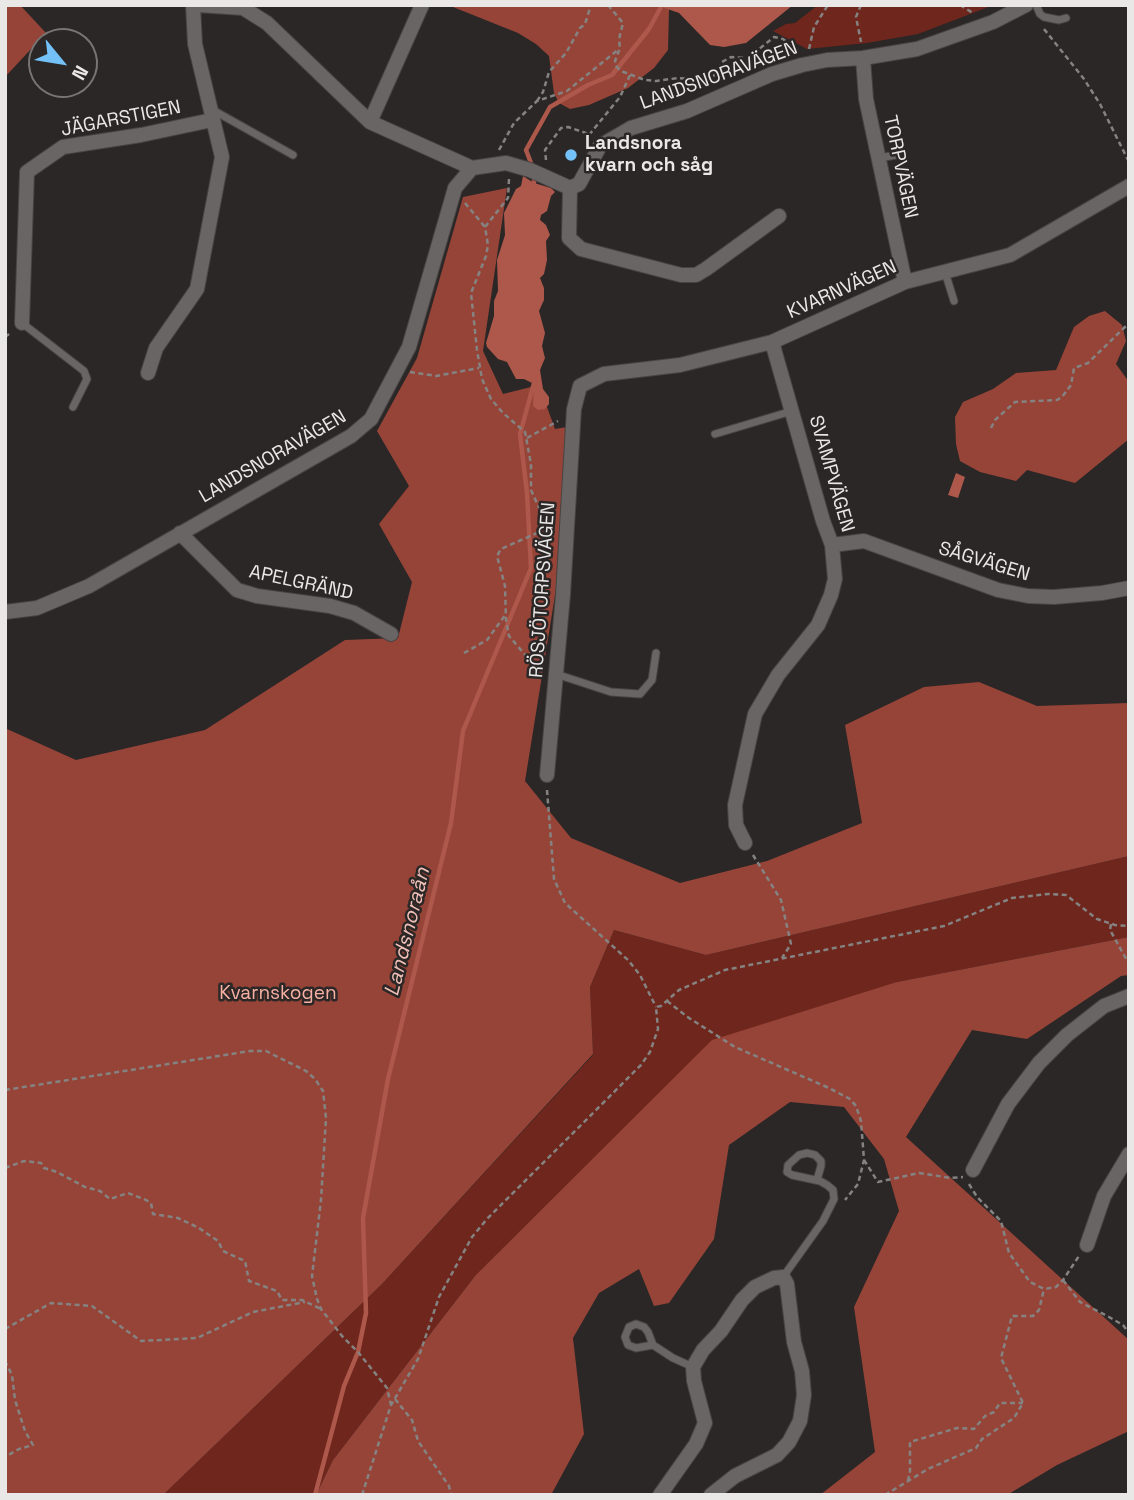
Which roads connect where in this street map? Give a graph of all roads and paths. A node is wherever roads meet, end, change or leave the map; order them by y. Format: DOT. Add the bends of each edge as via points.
graph roads {
  1 [pos="195,5"];
  2 [pos="422,5"];
  3 [pos="591,5"];
  4 [pos="608,5"];
  5 [pos="828,5"];
  6 [pos="861,5"];
  7 [pos="960,5"];
  8 [pos="1026,5"];
  9 [pos="1036,5"];
  10 [pos="225,6"];
  11 [pos="978,17"];
  12 [pos="1066,18"];
  13 [pos="1040,23"];
  14 [pos="620,48"];
  15 [pos="862,52"];
  16 [pos="808,53"];
  17 [pos="802,54"];
  18 [pos="630,75"];
  19 [pos="537,101"];
  20 [pos="211,114"];
  21 [pos="370,121"];
  22 [pos="589,134"];
  23 [pos="599,149"];
  24 [pos="293,155"];
  25 [pos="896,155"];
  26 [pos="879,158"];
  27 [pos="1129,162"];
  28 [pos="500,163"];
  29 [pos="472,168"];
  30 [pos="546,178"];
  31 [pos="1129,186"];
  32 [pos="455,188"];
  33 [pos="570,188"];
  34 [pos="779,216"];
  35 [pos="485,227"];
  36 [pos="945,272"];
  37 [pos="905,282"];
  38 [pos="954,301"];
  39 [pos="22,323"];
  40 [pos="1129,323"];
  41 [pos="772,342"];
  42 [pos="480,368"];
  43 [pos="398,370"];
  44 [pos="148,373"];
  45 [pos="73,407"];
  46 [pos="793,411"];
  47 [pos="573,413"];
  48 [pos="991,428"];
  49 [pos="715,434"];
  50 [pos="527,438"];
  51 [pos="542,514"];
  52 [pos="180,533"];
  53 [pos="832,545"];
  54 [pos="566,566"];
  55 [pos="1129,588"];
  56 [pos="5,612"];
  57 [pos="506,614"];
  58 [pos="391,634"];
  59 [pos="464,653"];
  60 [pos="656,653"];
  61 [pos="556,674"];
  62 [pos="547,775"];
  63 [pos="745,843"];
  64 [pos="1111,924"];
  65 [pos="1129,926"];
  66 [pos="782,958"];
  67 [pos="1129,964"];
  68 [pos="1129,996"];
  69 [pos="667,1001"];
  70 [pos="656,1007"];
  71 [pos="5,1090"];
  72 [pos="1129,1154"];
  73 [pos="864,1160"];
  74 [pos="5,1168"];
  75 [pos="973,1170"];
  76 [pos="817,1180"];
  77 [pos="833,1202"];
  78 [pos="1087,1245"];
  79 [pos="783,1278"];
  80 [pos="1063,1280"];
  81 [pos="1044,1289"];
  82 [pos="305,1302"];
  83 [pos="321,1309"];
  84 [pos="5,1329"];
  85 [pos="1129,1333"];
  86 [pos="653,1345"];
  87 [pos="5,1361"];
  88 [pos="693,1367"];
  89 [pos="395,1399"];
  90 [pos="1023,1403"];
  91 [pos="391,1405"];
  92 [pos="5,1457"];
  93 [pos="908,1481"];
  94 [pos="362,1495"];
  95 [pos="451,1495"];
  96 [pos="660,1495"];
  97 [pos="711,1495"];
  98 [pos="885,1495"];
  1 -- 10 [label="street"];
  1 -- 20 [label="street, JÄGARSTIGEN" via="195,44"];
  2 -- 21 [label="street"];
  3 -- 19 [label="path" via="585,24 549,72"];
  4 -- 14 [label="path" via="623,23"];
  5 -- 16 [label="path" via="814,27"];
  6 -- 15 [label="path" via="856,17"];
  7 -- 11 [label="path"];
  8 -- 15 [label="street, LANDSNORAVÄGEN" via="917,49"];
  9 -- 12 [label="lane" via="1044,17"];
  10 -- 21 [label="street" via="243,8 267,23"];
  13 -- 27 [label="path" via="1084,79"];
  14 -- 18 [label="path" via="615,61"];
  14 -- 19 [label="path" via="566,91"];
  15 -- 23 [label="street, LANDSNORAVÄGEN" via="772,74 687,111 631,128"];
  15 -- 26 [label="street, TORPVÄGEN"];
  17 -- 18 [label="path" via="774,37 748,58 731,57 722,62 715,75 704,80 656,81"];
  18 -- 22 [label="path" via="620,97"];
  19 -- 28 [label="path" via="507,133 500,145"];
  20 -- 24 [label="lane"];
  20 -- 39 [label="street, JÄGARSTIGEN" via="141,135 63,147 27,172"];
  20 -- 44 [label="street, JÄGARSTIGEN" via="222,157 197,289 156,348"];
  21 -- 29 [label="street"];
  22 -- 23 [label="path"];
  22 -- 30 [label="path" via="561,128 545,150 551,169"];
  23 -- 33 [label="street, LANDSNORAVÄGEN" via="579,184"];
  25 -- 26 [label="lane"];
  26 -- 37 [label="street, TORPVÄGEN"];
  28 -- 29 [label="street"];
  28 -- 30 [label="street"];
  28 -- 35 [label="path" via="510,181 508,198"];
  29 -- 32 [label="street, LANDSNORAVÄGEN"];
  30 -- 33 [label="street"];
  31 -- 36 [label="street, KVARNVÄGEN" via="1010,256"];
  32 -- 35 [label="path"];
  32 -- 43 [label="street, LANDSNORAVÄGEN" via="409,347"];
  33 -- 34 [label="street" via="569,238 582,249 681,275 696,275 706,269"];
  35 -- 42 [label="path" via="486,256 471,293"];
  36 -- 37 [label="street, KVARNVÄGEN"];
  36 -- 38 [label="lane"];
  37 -- 41 [label="street, KVARNVÄGEN"];
  39 -- 45 [label="lane" via="84,372 87,379"];
  40 -- 48 [label="path" via="1088,363 1074,368 1071,385 1062,397 1016,402"];
  41 -- 46 [label="street, SVAMPVÄGEN"];
  41 -- 47 [label="street, KVARNVÄGEN" via="680,365 604,374 580,386"];
  42 -- 43 [label="path" via="436,376"];
  42 -- 50 [label="path" via="491,399"];
  43 -- 52 [label="street, LANDSNORAVÄGEN" via="371,419 351,436"];
  46 -- 49 [label="lane"];
  46 -- 53 [label="street, SVAMPVÄGEN"];
  47 -- 50 [label="path"];
  47 -- 54 [label="street, RÖSJÖTORPSVÄGEN"];
  50 -- 51 [label="path" via="531,490"];
  51 -- 54 [label="path"];
  51 -- 57 [label="path" via="537,533 500,549 497,556"];
  52 -- 56 [label="street, LANDSNORAVÄGEN" via="89,586 37,608"];
  52 -- 58 [label="street, APELGRÄND" via="237,590 330,606 354,613"];
  53 -- 55 [label="street, SÅGVÄGEN" via="864,541 998,590 1028,596 1078,596"];
  53 -- 63 [label="street, SVAMPVÄGEN" via="835,579 818,625 778,675 755,714 735,805 736,825"];
  54 -- 61 [label="street, RÖSJÖTORPSVÄGEN"];
  57 -- 59 [label="path" via="487,640"];
  57 -- 61 [label="path" via="512,642 539,669"];
  60 -- 61 [label="lane" via="652,680 640,694 611,692"];
  61 -- 62 [label="street, RÖSJÖTORPSVÄGEN"];
  62 -- 70 [label="path" via="554,879 565,903 628,960"];
  63 -- 66 [label="path" via="781,900 791,944"];
  64 -- 65 [label="path"];
  64 -- 66 [label="path" via="1066,895 1048,894 1012,898 944,926"];
  64 -- 67 [label="path"];
  66 -- 69 [label="path" via="725,970 679,990"];
  68 -- 75 [label="street" via="1104,1006 1039,1063 1008,1104"];
  69 -- 70 [label="path"];
  69 -- 73 [label="path" via="734,1047 850,1099 861,1121"];
  70 -- 89 [label="path" via="658,1029 642,1065 472,1237 439,1297 418,1359"];
  71 -- 83 [label="path" via="250,1051 266,1051 306,1071 319,1085 326,1103 312,1276"];
  72 -- 78 [label="street" via="1104,1196"];
  73 -- 77 [label="path" via="855,1190 844,1200"];
  73 -- 81 [label="path" via="878,1182 919,1172 964,1177 1001,1221 1009,1253 1030,1282"];
  74 -- 82 [label="path" via="24,1161 41,1163 110,1199 128,1193 146,1200 153,1214 200,1228 218,1241 223,1251 245,1261 249,1281 277,1291 282,1300"];
  76 -- 76 [label="lane" via="792,1175 788,1166 799,1155 815,1155 821,1161"];
  76 -- 77 [label="lane" via="833,1190"];
  77 -- 79 [label="lane"];
  78 -- 80 [label="path"];
  79 -- 88 [label="street" via="755,1287"];
  79 -- 97 [label="street" via="802,1371 800,1421 778,1455"];
  80 -- 81 [label="path"];
  80 -- 85 [label="path" via="1080,1302"];
  81 -- 90 [label="path" via="1033,1316 1012,1316 1001,1358"];
  82 -- 83 [label="path"];
  82 -- 84 [label="path" via="253,1312 197,1338 141,1340 92,1306 51,1303"];
  83 -- 91 [label="path" via="387,1388"];
  86 -- 88 [label="lane"];
  87 -- 92 [label="path" via="33,1445"];
  88 -- 96 [label="street" via="705,1423"];
  89 -- 91 [label="path"];
  89 -- 95 [label="path" via="412,1420 418,1441"];
  90 -- 93 [label="path" via="1014,1418 976,1448"];
  90 -- 93 [label="path" via="1000,1402 974,1429 957,1428 910,1442"];
  91 -- 94 [label="path"];
  93 -- 98 [label="path"];
}
